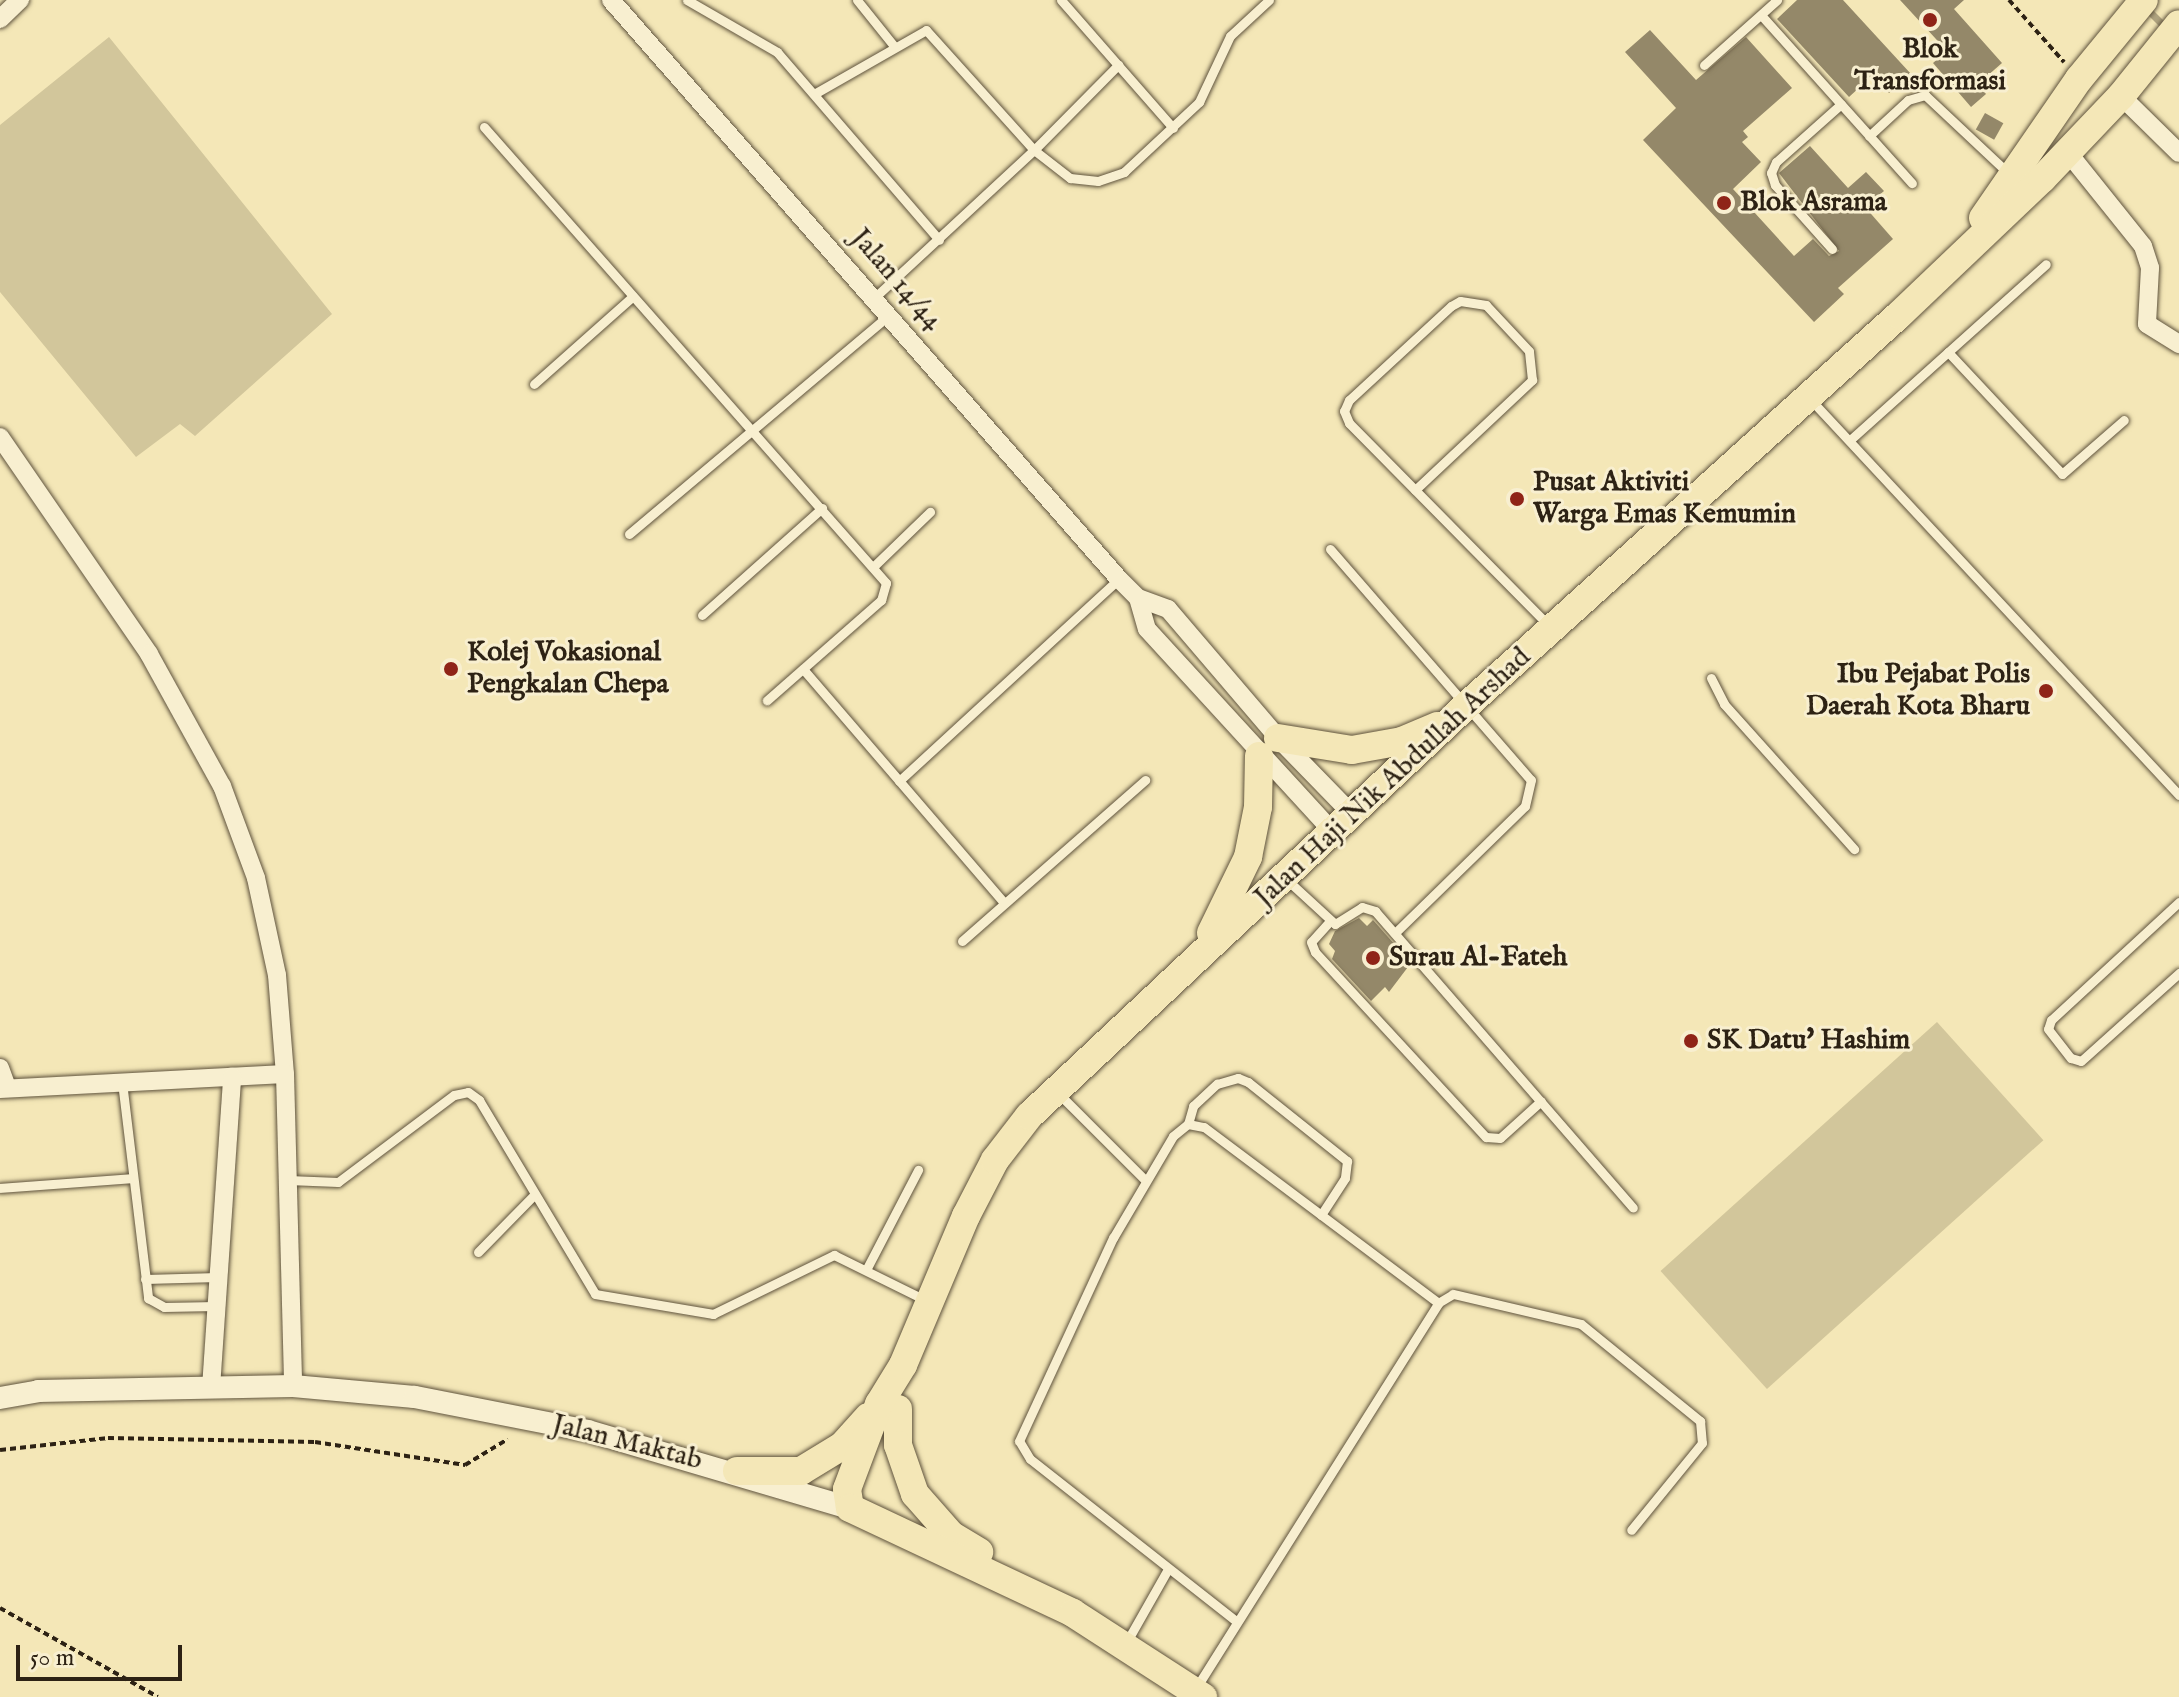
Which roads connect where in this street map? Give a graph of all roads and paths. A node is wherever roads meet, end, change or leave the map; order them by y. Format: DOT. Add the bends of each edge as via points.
graph roads {
  1 [pos="20,0"];
  2 [pos="611,0"];
  3 [pos="687,0"];
  4 [pos="857,0"];
  5 [pos="1061,0"];
  6 [pos="1269,0"];
  7 [pos="1777,0"];
  8 [pos="2009,0"];
  9 [pos="2144,0"];
  10 [pos="1761,15"];
  11 [pos="0,19"];
  12 [pos="2179,24"];
  13 [pos="894,46"];
  14 [pos="1118,65"];
  15 [pos="1704,65"];
  16 [pos="2079,79"];
  17 [pos="2126,90"];
  18 [pos="814,94"];
  19 [pos="1841,104"];
  20 [pos="484,127"];
  21 [pos="1173,128"];
  22 [pos="1869,136"];
  23 [pos="1034,150"];
  24 [pos="2066,150"];
  25 [pos="2179,153"];
  26 [pos="2010,176"];
  27 [pos="1912,183"];
  28 [pos="939,240"];
  29 [pos="1832,249"];
  30 [pos="1963,249"];
  31 [pos="2046,264"];
  32 [pos="633,296"];
  33 [pos="874,298"];
  34 [pos="889,315"];
  35 [pos="2179,344"];
  36 [pos="1948,352"];
  37 [pos="534,384"];
  38 [pos="1809,397"];
  39 [pos="2124,420"];
  40 [pos="750,427"];
  41 [pos="0,437"];
  42 [pos="1850,440"];
  43 [pos="1415,490"];
  44 [pos="822,508"];
  45 [pos="930,512"];
  46 [pos="629,534"];
  47 [pos="1330,549"];
  48 [pos="874,566"];
  49 [pos="1119,579"];
  50 [pos="1138,598"];
  51 [pos="702,615"];
  52 [pos="1554,631"];
  53 [pos="803,669"];
  54 [pos="1711,678"];
  55 [pos="767,700"];
  56 [pos="1467,705"];
  57 [pos="1269,747"];
  58 [pos="1145,780"];
  59 [pos="899,781"];
  60 [pos="2179,795"];
  61 [pos="1343,824"];
  62 [pos="1854,849"];
  63 [pos="1285,878"];
  64 [pos="2179,902"];
  65 [pos="1004,903"];
  66 [pos="1330,921"];
  67 [pos="1395,933"];
  68 [pos="962,941"];
  69 [pos="2179,973"];
  70 [pos="1168,986"];
  71 [pos="0,1068"];
  72 [pos="285,1074"];
  73 [pos="232,1077"];
  74 [pos="122,1082"];
  75 [pos="3,1088"];
  76 [pos="1055,1090"];
  77 [pos="1541,1101"];
  78 [pos="1188,1124"];
  79 [pos="918,1170"];
  80 [pos="133,1178"];
  81 [pos="288,1180"];
  82 [pos="1146,1181"];
  83 [pos="0,1188"];
  84 [pos="534,1195"];
  85 [pos="1633,1208"];
  86 [pos="1321,1215"];
  87 [pos="478,1252"];
  88 [pos="866,1270"];
  89 [pos="218,1277"];
  90 [pos="145,1279"];
  91 [pos="930,1302"];
  92 [pos="1438,1303"];
  93 [pos="216,1306"];
  94 [pos="293,1386"];
  95 [pos="211,1388"];
  96 [pos="0,1398"];
  97 [pos="888,1407"];
  98 [pos="537,1421"];
  99 [pos="0,1450"];
  100 [pos="737,1471"];
  101 [pos="850,1508"];
  102 [pos="1631,1530"];
  103 [pos="1168,1569"];
  104 [pos="0,1608"];
  105 [pos="1073,1613"];
  106 [pos="1236,1621"];
  107 [pos="1125,1645"];
  108 [pos="1199,1694"];
  109 [pos="158,1697"];
  1 -- 11 [label="street"];
  2 -- 33 [label="street, Jalan 14/44"];
  3 -- 18 [label="lane" via="777,52"];
  4 -- 13 [label="lane"];
  5 -- 14 [label="lane"];
  6 -- 21 [label="lane" via="1230,36 1203,96"];
  7 -- 10 [label="lane"];
  8 -- 16 [label="path"];
  9 -- 16 [label="main road, Jalan Haji Nik Abdullah Arshad"];
  10 -- 15 [label="lane"];
  10 -- 19 [label="lane"];
  12 -- 17 [label="main road, Jalan Haji Nik Abdullah Arshad"];
  13 -- 18 [label="lane"];
  13 -- 23 [label="lane" via="915,33 932,32"];
  14 -- 21 [label="lane"];
  14 -- 23 [label="lane"];
  16 -- 26 [label="main road, Jalan Haji Nik Abdullah Arshad"];
  17 -- 24 [label="main road, Jalan Haji Nik Abdullah Arshad"];
  17 -- 25 [label="street"];
  18 -- 28 [label="lane"];
  19 -- 22 [label="lane"];
  19 -- 29 [label="lane" via="1776,162 1771,173 1775,185"];
  20 -- 32 [label="lane"];
  21 -- 23 [label="lane" via="1124,172 1098,181 1058,173"];
  22 -- 26 [label="lane" via="1908,100 1925,95"];
  22 -- 27 [label="lane"];
  23 -- 28 [label="lane"];
  24 -- 30 [label="main road, Jalan Haji Nik Abdullah Arshad"];
  24 -- 35 [label="street" via="2143,246 2150,268 2147,324"];
  26 -- 30 [label="main road, Jalan Haji Nik Abdullah Arshad"];
  28 -- 33 [label="lane"];
  30 -- 38 [label="main road, Jalan Haji Nik Abdullah Arshad"];
  31 -- 36 [label="lane"];
  32 -- 37 [label="lane"];
  32 -- 40 [label="lane"];
  33 -- 34 [label="street, Jalan 14/44"];
  34 -- 40 [label="lane"];
  34 -- 49 [label="street, Jalan 14/44"];
  36 -- 39 [label="lane" via="2062,474"];
  36 -- 42 [label="lane"];
  38 -- 42 [label="lane"];
  38 -- 52 [label="main road, Jalan Haji Nik Abdullah Arshad"];
  40 -- 44 [label="lane"];
  40 -- 46 [label="lane"];
  41 -- 72 [label="street" via="149,654 222,786 256,878 277,975"];
  42 -- 60 [label="lane"];
  43 -- 43 [label="lane" via="1349,423 1345,405 1456,302 1486,305 1529,351 1532,380"];
  43 -- 52 [label="lane"];
  44 -- 48 [label="lane"];
  44 -- 51 [label="lane"];
  45 -- 48 [label="lane"];
  47 -- 56 [label="lane"];
  48 -- 53 [label="lane" via="886,583 885,596"];
  49 -- 50 [label="street, Jalan 14/44"];
  49 -- 59 [label="lane"];
  50 -- 57 [label="street, Jalan 14/44" via="1147,629"];
  50 -- 57 [label="street, Jalan 14/44" via="1168,609"];
  52 -- 56 [label="main road, Jalan Haji Nik Abdullah Arshad"];
  53 -- 55 [label="lane"];
  53 -- 59 [label="lane"];
  54 -- 62 [label="lane" via="1724,704"];
  56 -- 57 [label="main road" via="1425,732 1377,747"];
  56 -- 61 [label="main road, Jalan Haji Nik Abdullah Arshad"];
  56 -- 67 [label="lane" via="1528,774 1530,797"];
  57 -- 61 [label="street, Jalan 14/44"];
  57 -- 61 [label="street, Jalan 14/44"];
  57 -- 70 [label="main road" via="1239,881 1216,927"];
  58 -- 65 [label="lane"];
  59 -- 65 [label="lane"];
  61 -- 63 [label="main road, Jalan Haji Nik Abdullah Arshad"];
  63 -- 66 [label="lane"];
  63 -- 70 [label="main road, Jalan Haji Nik Abdullah Arshad"];
  64 -- 69 [label="lane" via="2051,1020 2048,1029 2071,1058 2086,1059"];
  65 -- 68 [label="lane"];
  66 -- 67 [label="lane" via="1339,924 1369,907"];
  66 -- 77 [label="lane" via="1311,942 1315,952 1486,1137 1500,1138"];
  67 -- 77 [label="lane"];
  70 -- 76 [label="main road, Jalan Haji Nik Abdullah Arshad"];
  71 -- 75 [label="street"];
  72 -- 73 [label="street"];
  72 -- 81 [label="street"];
  73 -- 74 [label="street"];
  73 -- 89 [label="street"];
  74 -- 75 [label="street"];
  74 -- 80 [label="lane"];
  76 -- 82 [label="lane"];
  76 -- 91 [label="main road, Jalan Haji Nik Abdullah Arshad" via="995,1160"];
  77 -- 85 [label="lane"];
  78 -- 82 [label="lane" via="1173,1136"];
  78 -- 86 [label="lane" via="1204,1127"];
  78 -- 86 [label="lane" via="1193,1106 1217,1084 1238,1078 1248,1082 1347,1161 1345,1178"];
  79 -- 88 [label="lane"];
  80 -- 83 [label="lane"];
  80 -- 90 [label="lane"];
  81 -- 84 [label="lane" via="338,1182 454,1095 468,1092 479,1100"];
  81 -- 94 [label="street"];
  82 -- 103 [label="lane" via="1113,1238 1019,1441 1030,1459"];
  84 -- 87 [label="lane"];
  84 -- 88 [label="lane" via="587,1287 599,1295 713,1314 829,1255"];
  86 -- 92 [label="lane"];
  88 -- 91 [label="lane"];
  89 -- 90 [label="lane"];
  89 -- 93 [label="street"];
  90 -- 93 [label="lane" via="148,1298 158,1306"];
  91 -- 97 [label="main road, Jalan Haji Nik Abdullah Arshad"];
  92 -- 102 [label="lane" via="1466,1294 1581,1324 1700,1421 1702,1443"];
  92 -- 106 [label="lane"];
  93 -- 95 [label="street"];
  94 -- 95 [label="street, Jalan Maktab"];
  94 -- 98 [label="street, Jalan Maktab" via="415,1397"];
  95 -- 96 [label="street, Jalan Maktab" via="38,1391"];
  97 -- 100 [label="main road" via="822,1462 778,1474"];
  97 -- 101 [label="main road, Jalan Haji Nik Abdullah Arshad" via="847,1489"];
  97 -- 105 [label="main road" via="904,1470 930,1514 951,1535"];
  98 -- 99 [label="path" via="465,1465 315,1442 108,1438"];
  98 -- 100 [label="street, Jalan Maktab"];
  100 -- 101 [label="street, Jalan Maktab"];
  101 -- 105 [label="main road, Jalan Maktab"];
  103 -- 106 [label="lane"];
  103 -- 107 [label="lane"];
  104 -- 109 [label="path"];
  105 -- 107 [label="main road, Jalan Maktab"];
  106 -- 108 [label="lane"];
  107 -- 108 [label="main road, Jalan Maktab"];
}
